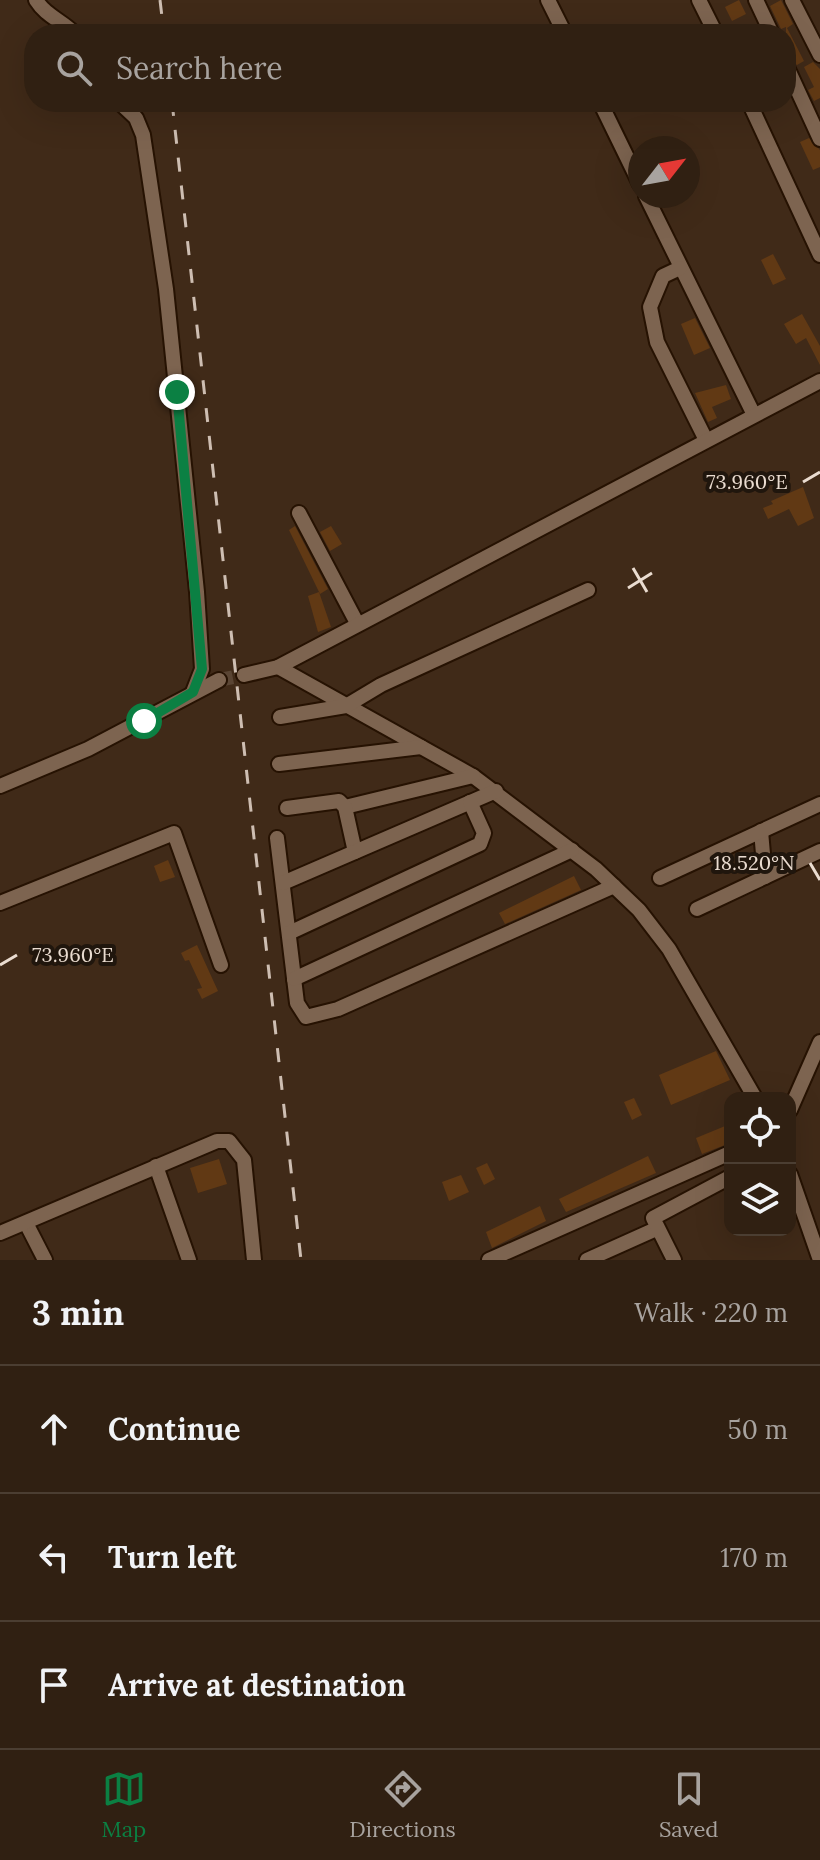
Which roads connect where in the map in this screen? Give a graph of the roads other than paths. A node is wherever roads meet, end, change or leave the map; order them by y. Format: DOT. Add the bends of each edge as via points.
graph roads {
  1 [pos="36,0"];
  2 [pos="548,0"];
  3 [pos="699,0"];
  4 [pos="792,0"];
  5 [pos="759,1"];
  6 [pos="64,24"];
  7 [pos="560,24"];
  8 [pos="711,24"];
  9 [pos="768,24"];
  10 [pos="820,55"];
  11 [pos="796,87"];
  12 [pos="130,112"];
  13 [pos="605,112"];
  14 [pos="754,112"];
  15 [pos="820,139"];
  16 [pos="628,159"];
  17 [pos="652,208"];
  18 [pos="820,255"];
  19 [pos="680,268"];
  20 [pos="820,381"];
  21 [pos="754,415"];
  22 [pos="706,440"];
  23 [pos="299,513"];
  24 [pos="588,590"];
  25 [pos="357,623"];
  26 [pos="278,667"];
  27 [pos="244,675"];
  28 [pos="219,680"];
  29 [pos="193,692"];
  30 [pos="346,706"];
  31 [pos="280,717"];
  32 [pos="421,747"];
  33 [pos="279,764"];
  34 [pos="473,776"];
  35 [pos="0,786"];
  36 [pos="496,791"];
  37 [pos="470,802"];
  38 [pos="820,804"];
  39 [pos="345,807"];
  40 [pos="287,808"];
  41 [pos="761,831"];
  42 [pos="277,838"];
  43 [pos="572,850"];
  44 [pos="820,851"];
  45 [pos="355,852"];
  46 [pos="765,877"];
  47 [pos="660,878"];
  48 [pos="283,883"];
  49 [pos="614,886"];
  50 [pos="0,903"];
  51 [pos="697,909"];
  52 [pos="289,933"];
  53 [pos="221,965"];
  54 [pos="294,979"];
  55 [pos="820,1042"];
  56 [pos="752,1092"];
  57 [pos="796,1097"];
  58 [pos="724,1156"];
  59 [pos="156,1166"];
  60 [pos="724,1180"];
  61 [pos="796,1191"];
  62 [pos="26,1223"];
  63 [pos="656,1229"];
  64 [pos="0,1233"];
  65 [pos="45,1260"];
  66 [pos="189,1260"];
  67 [pos="254,1260"];
  68 [pos="489,1260"];
  69 [pos="587,1260"];
  70 [pos="674,1260"];
  71 [pos="820,1260"];
  1 -- 6 [label="street" via="45,15"];
  2 -- 7 [label="street"];
  3 -- 8 [label="street"];
  4 -- 10 [label="street"];
  5 -- 9 [label="street"];
  11 -- 15 [label="street"];
  12 -- 29 [label="street" via="143,135 166,289 197,592 202,669"];
  13 -- 16 [label="street"];
  14 -- 18 [label="street"];
  17 -- 19 [label="street"];
  19 -- 21 [label="street"];
  19 -- 22 [label="street" via="663,276 650,307 657,342"];
  20 -- 21 [label="street"];
  21 -- 22 [label="street"];
  22 -- 25 [label="street"];
  23 -- 25 [label="street"];
  24 -- 30 [label="street"];
  25 -- 26 [label="street"];
  26 -- 27 [label="street"];
  26 -- 30 [label="street"];
  28 -- 29 [label="street"];
  29 -- 35 [label="street" via="88,749"];
  30 -- 31 [label="street"];
  30 -- 32 [label="street"];
  32 -- 33 [label="street"];
  32 -- 34 [label="street"];
  34 -- 36 [label="street"];
  34 -- 39 [label="street"];
  36 -- 37 [label="street"];
  36 -- 43 [label="street"];
  37 -- 45 [label="street"];
  37 -- 52 [label="street" via="484,833 480,844"];
  38 -- 41 [label="street"];
  39 -- 40 [label="street" via="337,801"];
  39 -- 45 [label="street"];
  41 -- 46 [label="street"];
  41 -- 47 [label="street"];
  42 -- 48 [label="street"];
  43 -- 49 [label="street"];
  43 -- 54 [label="street"];
  44 -- 46 [label="street"];
  45 -- 48 [label="street"];
  46 -- 51 [label="street"];
  48 -- 52 [label="street"];
  49 -- 54 [label="street" via="313,1017 301,1011"];
  49 -- 56 [label="street" via="669,949"];
  50 -- 53 [label="street" via="174,833"];
  52 -- 54 [label="street"];
  55 -- 57 [label="street"];
  58 -- 68 [label="street"];
  59 -- 62 [label="street"];
  59 -- 66 [label="street"];
  59 -- 67 [label="street" via="217,1141 238,1148 244,1160"];
  60 -- 63 [label="street" via="658,1213 653,1218"];
  61 -- 71 [label="street"];
  62 -- 64 [label="street"];
  62 -- 65 [label="street"];
  63 -- 69 [label="street"];
  63 -- 70 [label="street"];
}
